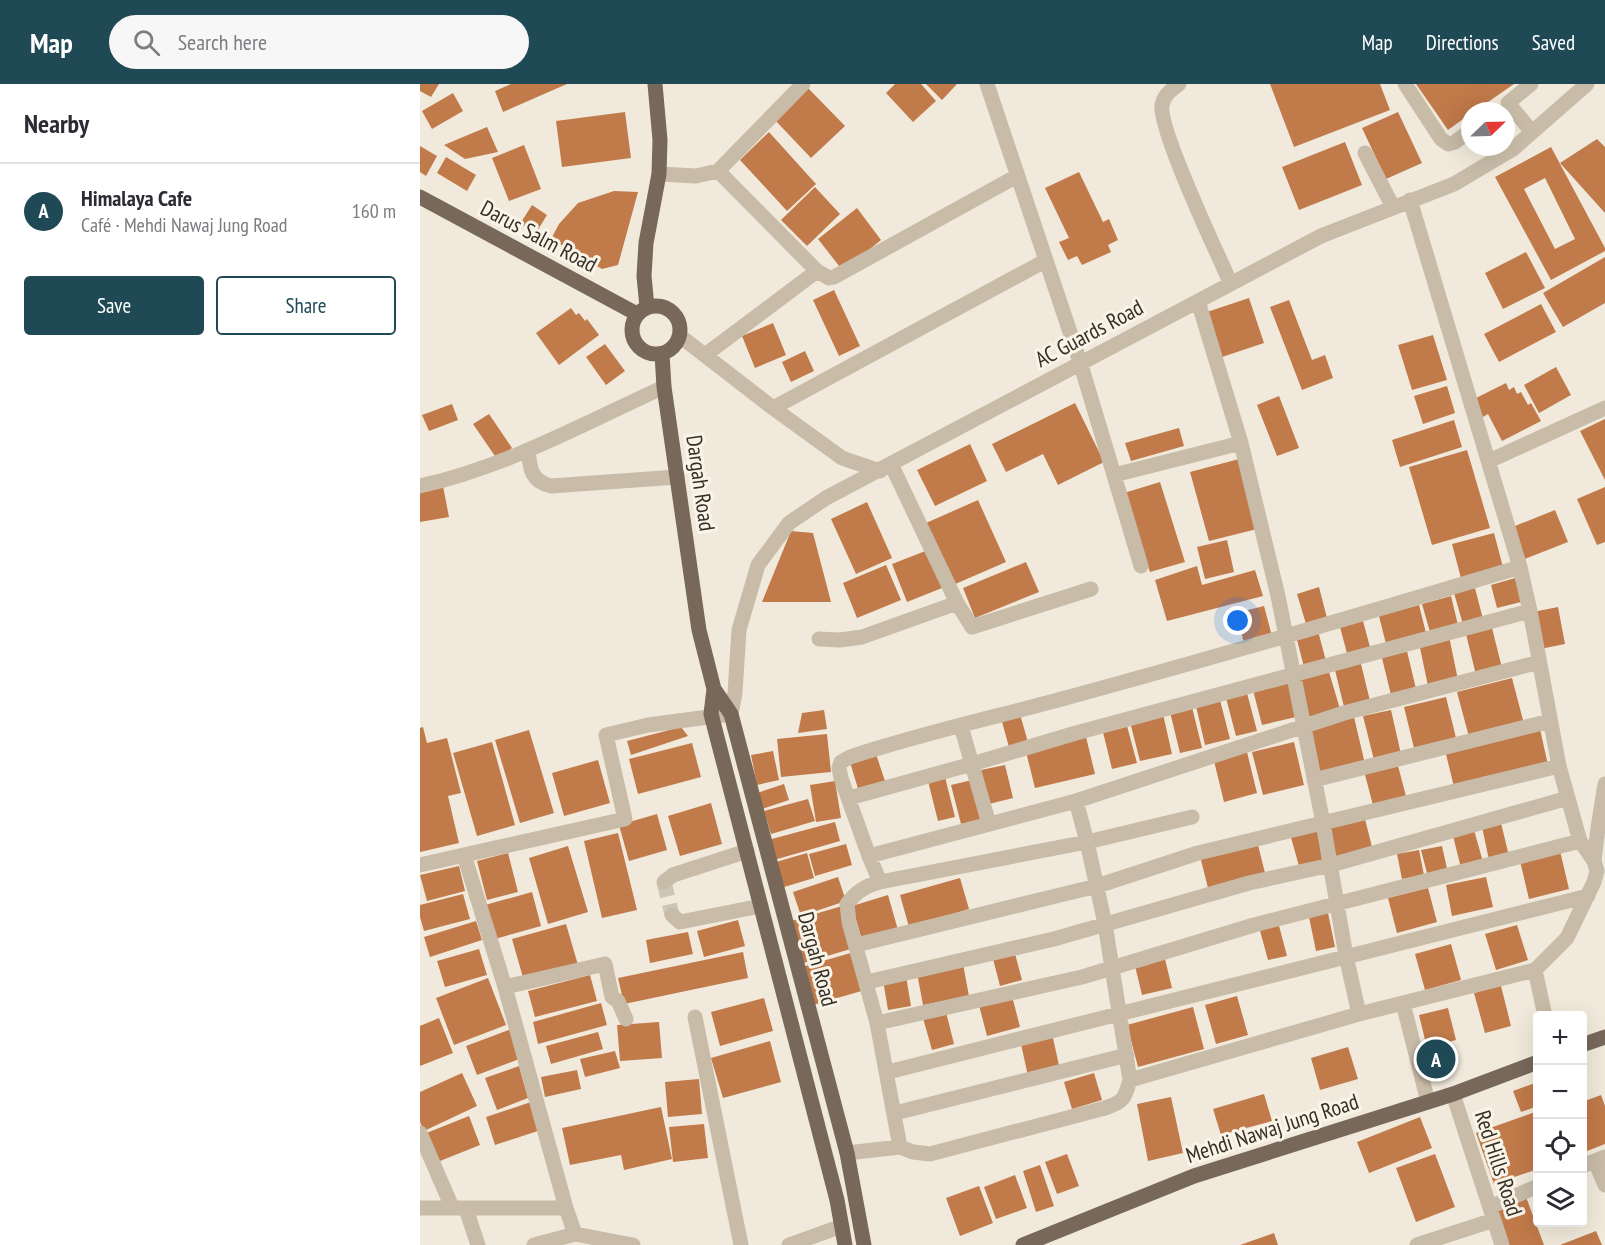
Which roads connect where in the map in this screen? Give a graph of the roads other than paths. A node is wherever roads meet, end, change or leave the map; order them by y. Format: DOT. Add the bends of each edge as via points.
graph roads {
  1 [pos="655,84"];
  2 [pos="803,84"];
  3 [pos="987,84"];
  4 [pos="1179,84"];
  5 [pos="1405,84"];
  6 [pos="1531,84"];
  7 [pos="1587,84"];
  8 [pos="1509,102"];
  9 [pos="1515,117"];
  10 [pos="1532,132"];
  11 [pos="1461,138"];
  12 [pos="1365,153"];
  13 [pos="717,171"];
  14 [pos="658,174"];
  15 [pos="1017,176"];
  16 [pos="420,197"];
  17 [pos="1410,200"];
  18 [pos="1393,207"];
  19 [pos="1045,261"];
  20 [pos="817,271"];
  21 [pos="1231,284"];
  22 [pos="1198,301"];
  23 [pos="642,311"];
  24 [pos="680,336"];
  25 [pos="662,354"];
  26 [pos="705,355"];
  27 [pos="1080,362"];
  28 [pos="664,387"];
  29 [pos="773,408"];
  30 [pos="1605,408"];
  31 [pos="1241,443"];
  32 [pos="528,450"];
  33 [pos="1489,461"];
  34 [pos="886,468"];
  35 [pos="1114,475"];
  36 [pos="677,477"];
  37 [pos="420,486"];
  38 [pos="1141,566"];
  39 [pos="1520,567"];
  40 [pos="1091,589"];
  41 [pos="957,603"];
  42 [pos="1530,611"];
  43 [pos="1286,637"];
  44 [pos="819,639"];
  45 [pos="1539,662"];
  46 [pos="1294,676"];
  47 [pos="714,689"];
  48 [pos="731,714"];
  49 [pos="712,717"];
  50 [pos="1550,721"];
  51 [pos="1304,725"];
  52 [pos="961,726"];
  53 [pos="972,764"];
  54 [pos="1559,766"];
  55 [pos="1314,780"];
  56 [pos="1604,789"];
  57 [pos="849,798"];
  58 [pos="1568,798"];
  59 [pos="1076,801"];
  60 [pos="1192,817"];
  61 [pos="1323,823"];
  62 [pos="989,824"];
  63 [pos="1580,841"];
  64 [pos="1088,842"];
  65 [pos="747,851"];
  66 [pos="464,855"];
  67 [pos="869,856"];
  68 [pos="420,865"];
  69 [pos="1331,865"];
  70 [pos="1599,867"];
  71 [pos="664,882"];
  72 [pos="880,882"];
  73 [pos="1096,886"];
  74 [pos="1588,896"];
  75 [pos="1338,903"];
  76 [pos="761,906"];
  77 [pos="672,915"];
  78 [pos="1105,924"];
  79 [pos="856,945"];
  80 [pos="1346,956"];
  81 [pos="1112,969"];
  82 [pos="1535,970"];
  83 [pos="867,982"];
  84 [pos="505,987"];
  85 [pos="1403,1003"];
  86 [pos="1544,1011"];
  87 [pos="1120,1012"];
  88 [pos="1359,1014"];
  89 [pos="695,1017"];
  90 [pos="626,1019"];
  91 [pos="878,1023"];
  92 [pos="1605,1037"];
  93 [pos="1587,1043"];
  94 [pos="1127,1055"];
  95 [pos="1533,1064"];
  96 [pos="888,1071"];
  97 [pos="1130,1080"];
  98 [pos="1453,1094"];
  99 [pos="1428,1102"];
  100 [pos="895,1113"];
  101 [pos="420,1132"];
  102 [pos="900,1147"];
  103 [pos="846,1153"];
  104 [pos="1594,1161"];
  105 [pos="1605,1185"];
  106 [pos="1533,1189"];
  107 [pos="420,1208"];
  108 [pos="459,1208"];
  109 [pos="566,1208"];
  110 [pos="1492,1214"];
  111 [pos="842,1226"];
  112 [pos="575,1234"];
  113 [pos="607,1243"];
  114 [pos="478,1245"];
  115 [pos="534,1245"];
  116 [pos="633,1245"];
  117 [pos="741,1245"];
  118 [pos="789,1245"];
  119 [pos="845,1245"];
  120 [pos="864,1245"];
  121 [pos="1023,1245"];
  122 [pos="1417,1245"];
  123 [pos="1502,1245"];
  1 -- 14 [label="main road" via="660,140"];
  2 -- 13 [label="street"];
  3 -- 15 [label="street"];
  4 -- 21 [label="street" via="1167,94 1161,107 1168,138"];
  5 -- 11 [label="street" via="1441,139 1448,144"];
  6 -- 8 [label="street"];
  7 -- 10 [label="street, AC Guards Road"];
  9 -- 10 [label="street"];
  10 -- 17 [label="street, AC Guards Road" via="1513,149 1454,184"];
  12 -- 18 [label="street"];
  13 -- 14 [label="street" via="696,176"];
  13 -- 20 [label="street"];
  14 -- 23 [label="main road" via="646,243"];
  15 -- 19 [label="street"];
  15 -- 20 [label="street" via="834,277"];
  16 -- 23 [label="main road, Darus Salm Road"];
  17 -- 18 [label="street, AC Guards Road"];
  17 -- 33 [label="street"];
  18 -- 21 [label="street, AC Guards Road" via="1321,236"];
  19 -- 27 [label="street"];
  19 -- 29 [label="street"];
  20 -- 26 [label="street"];
  21 -- 22 [label="street, AC Guards Road"];
  22 -- 27 [label="street, AC Guards Road"];
  22 -- 31 [label="street"];
  23 -- 24 [label="main road" via="654,305 669,309 679,321"];
  23 -- 25 [label="main road" via="631,328 635,343 647,352"];
  24 -- 25 [label="main road"];
  24 -- 26 [label="street"];
  25 -- 28 [label="main road, Dargah Road"];
  26 -- 29 [label="street"];
  27 -- 34 [label="street, AC Guards Road"];
  27 -- 35 [label="street"];
  28 -- 32 [label="street"];
  28 -- 36 [label="main road, Dargah Road"];
  29 -- 34 [label="street" via="842,458"];
  30 -- 33 [label="street"];
  31 -- 35 [label="street"];
  31 -- 43 [label="street"];
  32 -- 36 [label="street" via="534,476 541,484 551,486"];
  32 -- 37 [label="street" via="500,463"];
  33 -- 39 [label="street"];
  34 -- 41 [label="street"];
  34 -- 48 [label="street, AC Guards Road" via="826,498 789,524 758,565 738,630"];
  35 -- 38 [label="street"];
  36 -- 47 [label="main road, Dargah Road" via="699,630"];
  39 -- 42 [label="street"];
  39 -- 43 [label="street"];
  40 -- 41 [label="street" via="972,627"];
  41 -- 44 [label="street" via="862,637"];
  42 -- 45 [label="street"];
  42 -- 46 [label="street"];
  43 -- 46 [label="street"];
  43 -- 52 [label="street"];
  45 -- 50 [label="street"];
  45 -- 51 [label="street"];
  46 -- 51 [label="street"];
  46 -- 53 [label="street"];
  47 -- 48 [label="main road, Dargah Road"];
  47 -- 49 [label="main road, Dargah Road"];
  48 -- 49 [label="street"];
  48 -- 103 [label="main road, Dargah Road"];
  49 -- 65 [label="main road, Dargah Road"];
  49 -- 66 [label="street" via="606,735 625,819"];
  50 -- 54 [label="street"];
  50 -- 55 [label="street"];
  51 -- 55 [label="street"];
  51 -- 59 [label="street"];
  52 -- 53 [label="street"];
  52 -- 57 [label="street" via="911,737 841,762 841,778"];
  53 -- 57 [label="street"];
  53 -- 62 [label="street"];
  54 -- 58 [label="street"];
  54 -- 61 [label="street"];
  55 -- 61 [label="street"];
  56 -- 70 [label="street"];
  57 -- 67 [label="street"];
  58 -- 63 [label="street"];
  58 -- 69 [label="street"];
  59 -- 62 [label="street"];
  59 -- 64 [label="street"];
  60 -- 64 [label="street"];
  61 -- 69 [label="street"];
  61 -- 73 [label="street" via="1198,853"];
  62 -- 67 [label="street"];
  63 -- 70 [label="street"];
  63 -- 75 [label="street"];
  64 -- 72 [label="street"];
  64 -- 73 [label="street"];
  65 -- 71 [label="street" via="673,875"];
  65 -- 76 [label="main road, Dargah Road"];
  66 -- 68 [label="street"];
  66 -- 84 [label="street"];
  67 -- 72 [label="street"];
  69 -- 75 [label="street"];
  69 -- 78 [label="street" via="1249,883"];
  70 -- 74 [label="street"];
  72 -- 79 [label="street" via="861,890 847,904"];
  73 -- 78 [label="street"];
  73 -- 79 [label="street"];
  74 -- 80 [label="street"];
  74 -- 82 [label="street" via="1567,938"];
  75 -- 80 [label="street"];
  75 -- 81 [label="street"];
  76 -- 77 [label="street" via="680,922"];
  76 -- 111 [label="main road, Dargah Road"];
  78 -- 81 [label="street"];
  78 -- 83 [label="street"];
  79 -- 83 [label="street"];
  80 -- 87 [label="street"];
  80 -- 88 [label="street"];
  81 -- 87 [label="street"];
  81 -- 91 [label="street"];
  82 -- 85 [label="street"];
  82 -- 86 [label="street"];
  83 -- 91 [label="street"];
  84 -- 90 [label="street" via="605,964 612,997"];
  84 -- 109 [label="street"];
  85 -- 88 [label="street"];
  85 -- 99 [label="street"];
  87 -- 94 [label="street"];
  87 -- 96 [label="street"];
  88 -- 97 [label="street"];
  89 -- 117 [label="street"];
  91 -- 96 [label="street"];
  92 -- 93 [label="main road"];
  94 -- 97 [label="street"];
  94 -- 100 [label="street"];
  95 -- 98 [label="main road, Mehdi Nawaj Jung Road"];
  96 -- 100 [label="street"];
  97 -- 102 [label="street" via="1125,1098 1116,1105 930,1154"];
  98 -- 99 [label="main road, Mehdi Nawaj Jung Road"];
  98 -- 110 [label="street, Red Hills Road"];
  99 -- 121 [label="main road, Mehdi Nawaj Jung Road" via="1194,1176"];
  100 -- 102 [label="street"];
  101 -- 108 [label="street"];
  102 -- 103 [label="street"];
  103 -- 120 [label="main road, Dargah Road"];
  104 -- 105 [label="street"];
  106 -- 110 [label="street"];
  107 -- 108 [label="street"];
  108 -- 109 [label="street"];
  108 -- 114 [label="street"];
  109 -- 112 [label="street"];
  110 -- 122 [label="street"];
  110 -- 123 [label="street, Red Hills Road"];
  111 -- 118 [label="street"];
  111 -- 119 [label="main road, Dargah Road"];
  112 -- 113 [label="street"];
  112 -- 115 [label="street"];
  113 -- 116 [label="street"];
}
